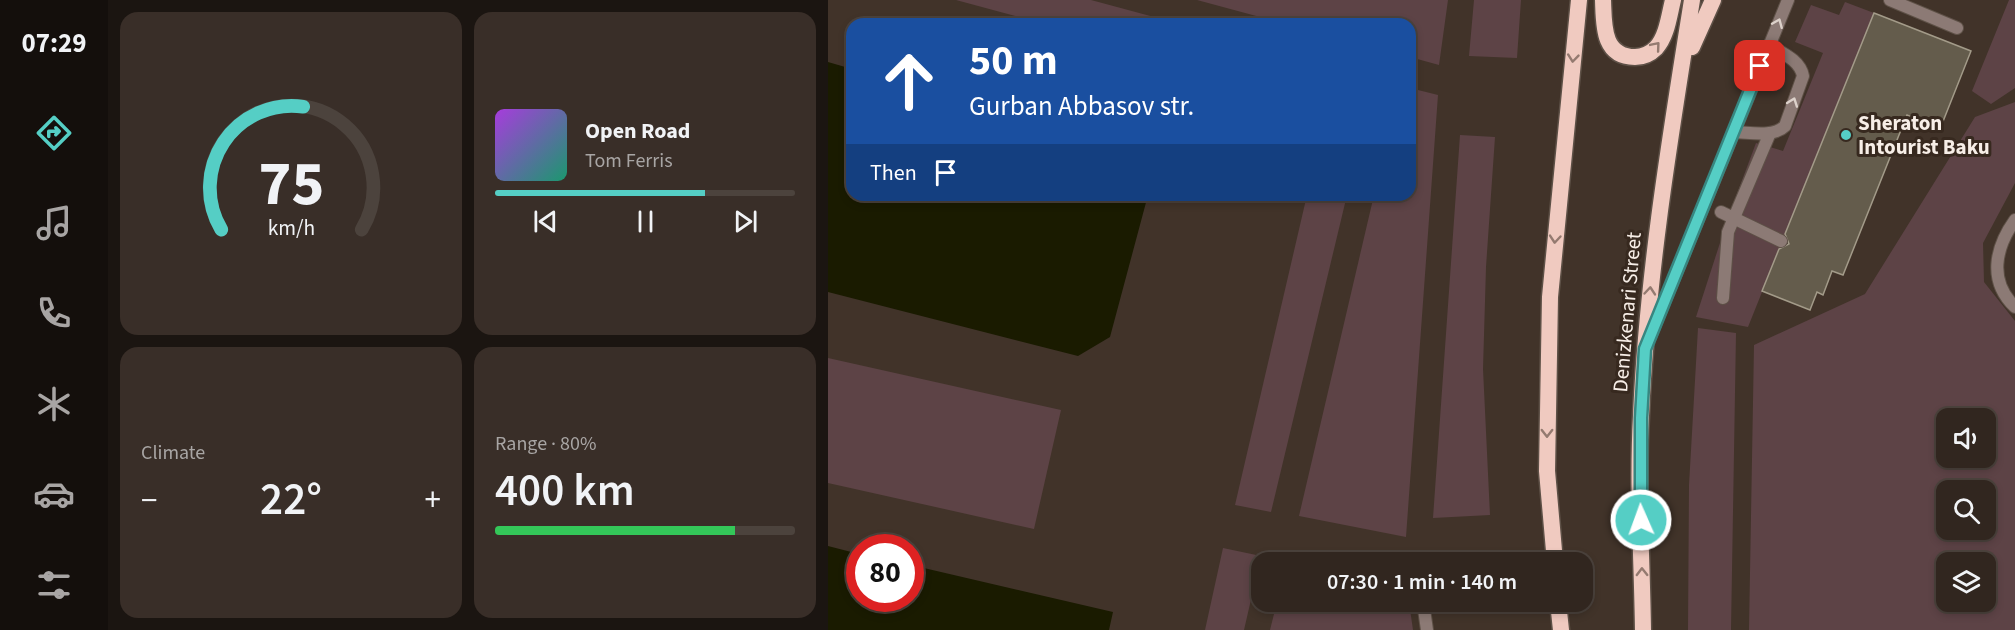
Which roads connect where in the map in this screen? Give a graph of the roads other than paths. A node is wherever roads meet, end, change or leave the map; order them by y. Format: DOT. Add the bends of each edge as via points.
graph roads {
  1 [pos="1579,0"];
  2 [pos="1603,0"];
  3 [pos="1673,0"];
  4 [pos="1692,0"];
  5 [pos="1713,0"];
  6 [pos="1788,0"];
  7 [pos="1890,0"];
  8 [pos="1956,28"];
  9 [pos="1769,45"];
  10 [pos="1678,87"];
  11 [pos="1733,132"];
  12 [pos="1770,133"];
  13 [pos="1726,214"];
  14 [pos="2015,220"];
  15 [pos="1781,241"];
  16 [pos="1723,298"];
  17 [pos="2015,307"];
  18 [pos="1645,349"];
  19 [pos="1554,552"];
  20 [pos="1424,612"];
  21 [pos="1559,612"];
  22 [pos="1426,630"];
  23 [pos="1561,630"];
  24 [pos="1643,630"];
  1 -- 19 [label="highway, one-way" via="1550,297 1547,471"];
  2 -- 3 [label="highway, one-way" via="1604,30 1609,44 1628,57 1649,54 1657,47 1665,34"];
  4 -- 10 [label="highway, Denizkenari Street"];
  5 -- 10 [label="highway" via="1700,24"];
  9 -- 6 [label="street, one-way"];
  7 -- 8 [label="street"];
  9 -- 11 [label="street"];
  12 -- 9 [label="street, one-way" via="1785,126 1803,76 1797,63"];
  18 -- 10 [label="highway, Denizkenari Street, one-way" via="1652,266"];
  11 -- 12 [label="street"];
  11 -- 18 [label="street"];
  12 -- 13 [label="street"];
  13 -- 15 [label="street"];
  13 -- 16 [label="street"];
  14 -- 17 [label="street" via="2000,247 1996,265 2000,286"];
  24 -- 18 [label="highway, Denizkenari Street, one-way" via="1640,472"];
  20 -- 22 [label="street"];
  21 -- 23 [label="highway"];
}
